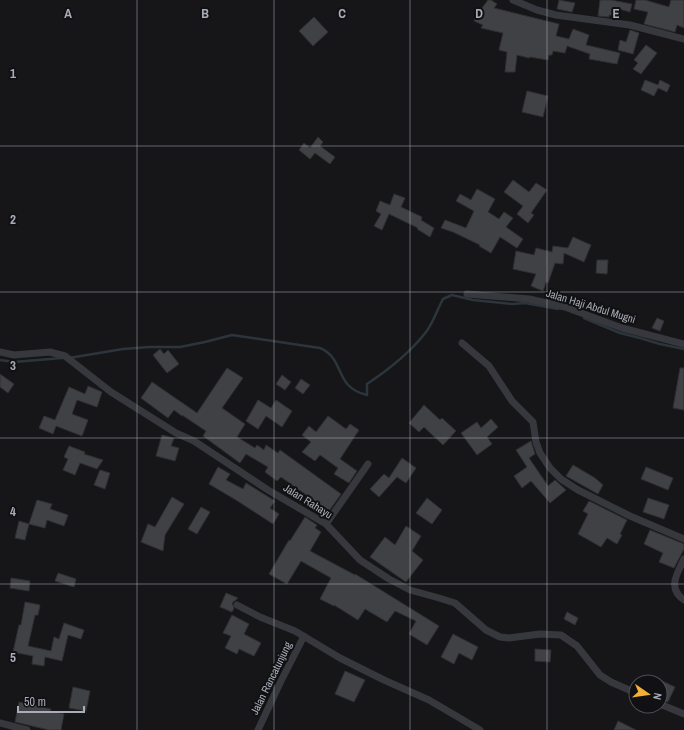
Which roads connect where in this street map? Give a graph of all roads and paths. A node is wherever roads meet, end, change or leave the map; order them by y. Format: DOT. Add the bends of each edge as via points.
graph roads {
  1 [pos="513,0"];
  2 [pos="684,39"];
  3 [pos="467,294"];
  4 [pos="462,343"];
  5 [pos="684,344"];
  6 [pos="0,352"];
  7 [pos="368,464"];
  8 [pos="326,524"];
  9 [pos="684,539"];
  10 [pos="684,559"];
  11 [pos="684,600"];
  12 [pos="237,605"];
  13 [pos="304,636"];
  14 [pos="628,689"];
  15 [pos="668,707"];
  16 [pos="684,714"];
  17 [pos="0,723"];
  18 [pos="27,730"];
  19 [pos="258,730"];
  20 [pos="480,730"];
  1 -- 2 [label="street" via="556,15 630,25"];
  3 -- 5 [label="street, Jalan Haji Abdul Mugni" via="529,299 566,307 622,328"];
  4 -- 9 [label="street" via="489,366 512,400 533,422 540,453 561,479 630,516"];
  6 -- 8 [label="street, Jalan Rahayu" via="14,355 50,352 68,358 111,392 176,433 223,458 268,490"];
  7 -- 8 [label="street"];
  8 -- 14 [label="street, Jalan Rahayu" via="360,560 400,585 418,593 455,603 486,630 500,637 561,635 576,646 600,675"];
  10 -- 11 [label="street" via="677,575 675,590"];
  12 -- 13 [label="street"];
  13 -- 19 [label="street, Jalan Rancatunjung"];
  13 -- 20 [label="street" via="340,658 429,700"];
  15 -- 16 [label="street"];
  17 -- 18 [label="street"];
}
